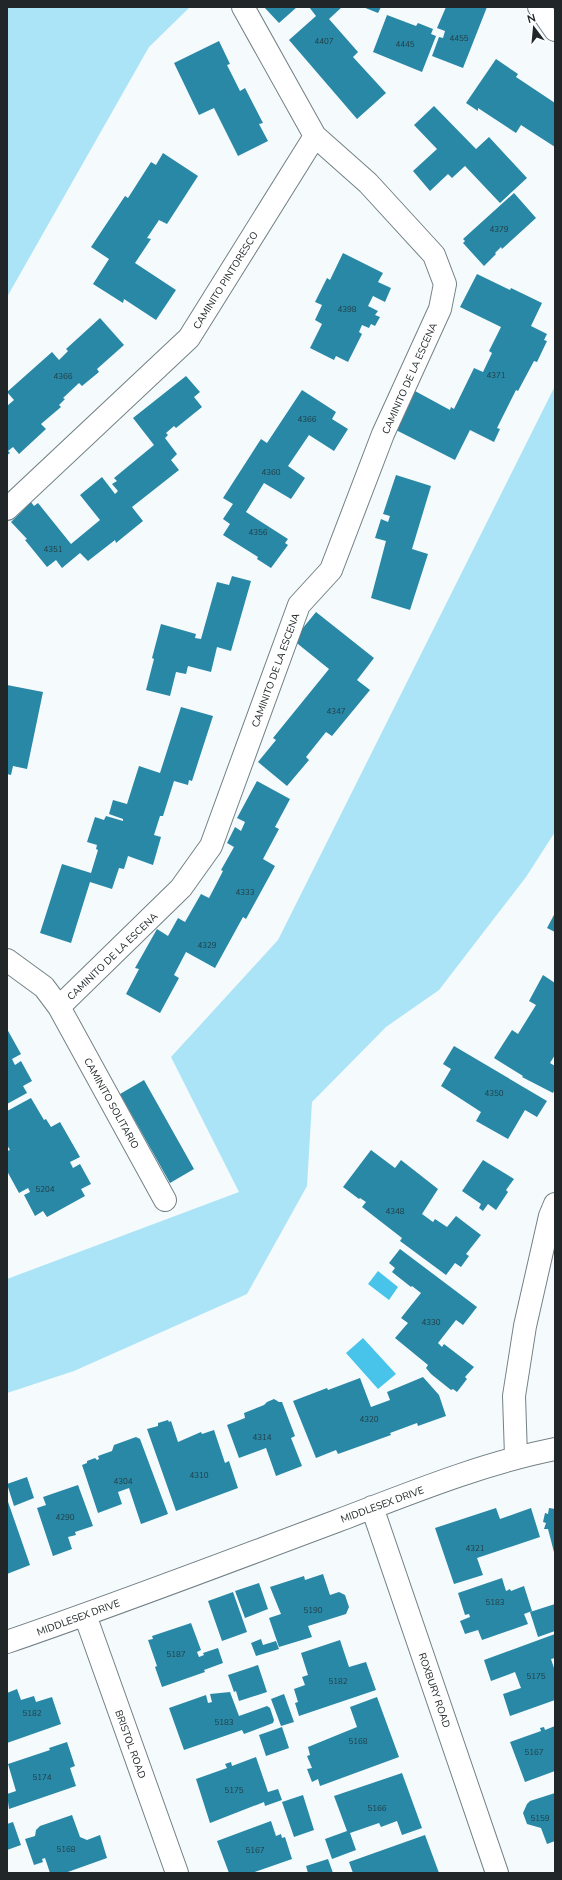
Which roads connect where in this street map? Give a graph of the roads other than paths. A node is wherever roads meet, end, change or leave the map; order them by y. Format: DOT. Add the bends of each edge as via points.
graph roads {
  1 [pos="243,7"];
  2 [pos="539,7"];
  3 [pos="555,30"];
  4 [pos="315,136"];
  5 [pos="7,509"];
  6 [pos="7,960"];
  7 [pos="58,1007"];
  8 [pos="165,1200"];
  9 [pos="555,1204"];
  10 [pos="555,1449"];
  11 [pos="516,1456"];
  12 [pos="372,1508"];
  13 [pos="85,1615"];
  14 [pos="7,1642"];
  15 [pos="177,1873"];
  16 [pos="497,1873"];
  1 -- 4 [label="street"];
  2 -- 3 [label="street"];
  4 -- 5 [label="street, CAMINITO PINTORESCO" via="189,338"];
  4 -- 7 [label="street, CAMINITO DE LA ESCENA" via="368,183 434,256 445,284 440,309 383,434 331,570 299,605 211,846 181,888"];
  6 -- 7 [label="street, CAMINITO DE LA ESCENA" via="44,987"];
  7 -- 8 [label="street, CAMINITO SOLITARIO"];
  9 -- 11 [label="street" via="524,1326 514,1396"];
  10 -- 11 [label="street, MIDDLESEX DRIVE"];
  11 -- 12 [label="street, MIDDLESEX DRIVE"];
  12 -- 13 [label="street, MIDDLESEX DRIVE"];
  12 -- 16 [label="street, ROXBURY ROAD"];
  13 -- 14 [label="street, MIDDLESEX DRIVE"];
  13 -- 15 [label="street, BRISTOL ROAD"];
}
